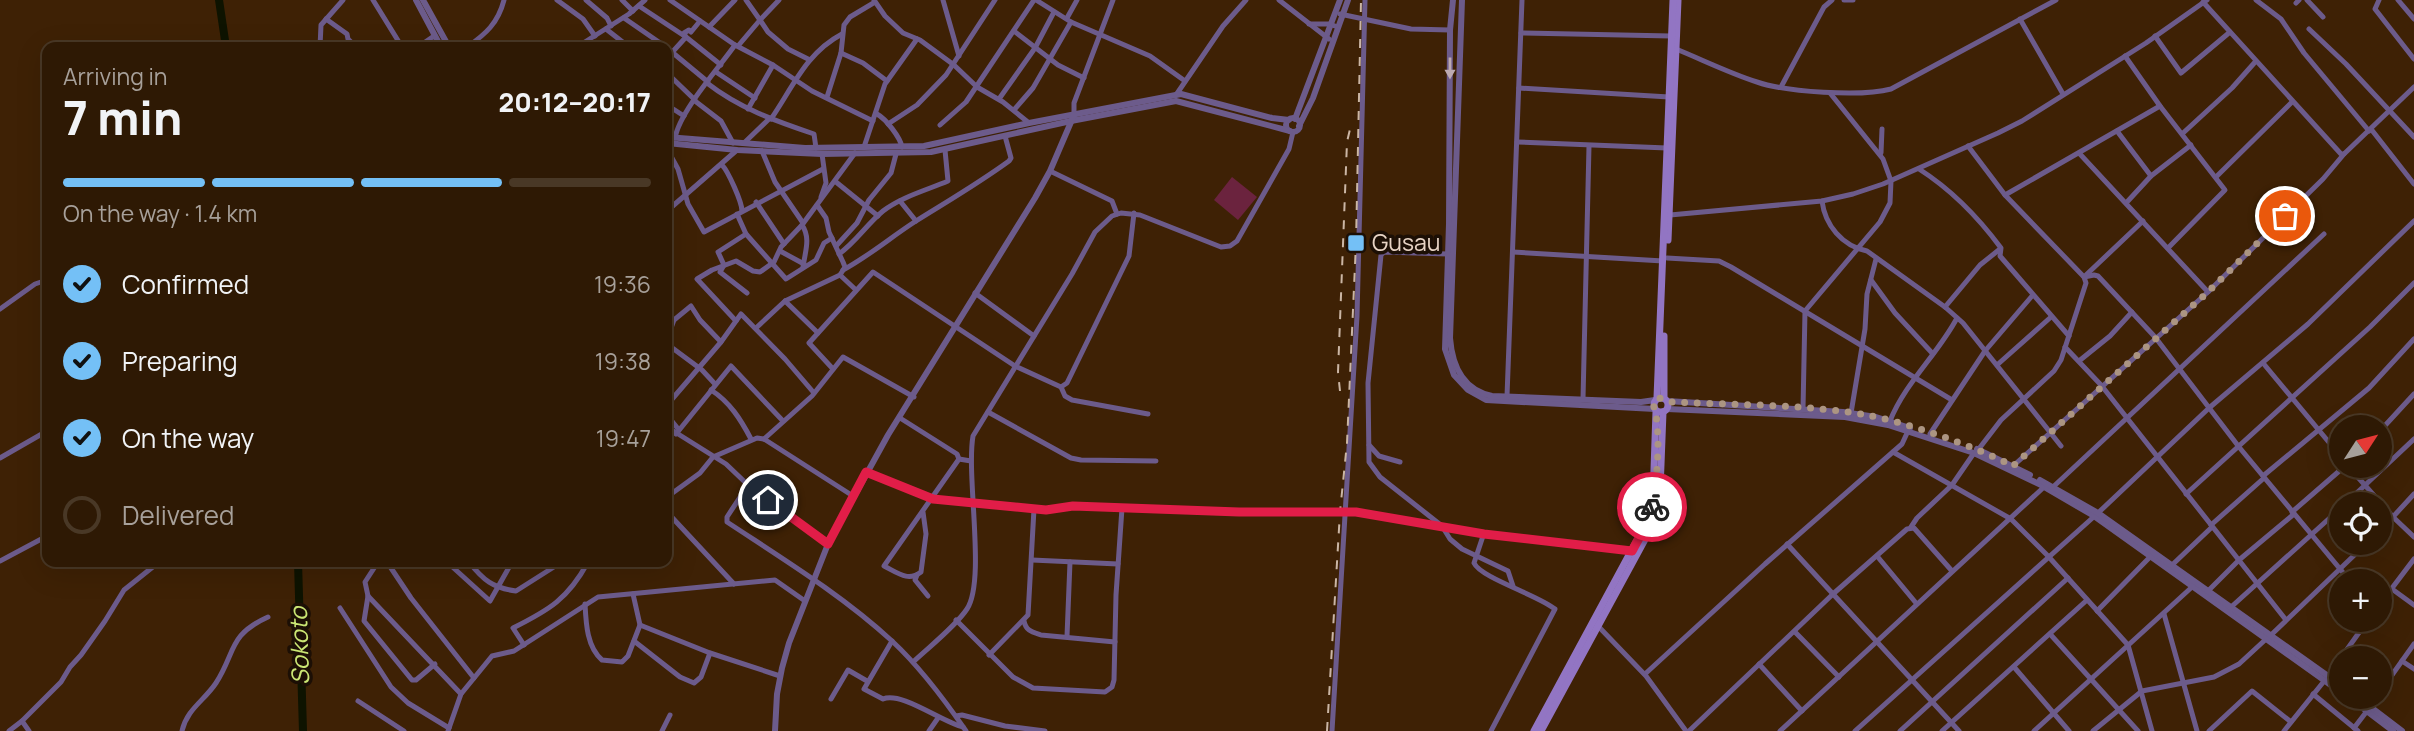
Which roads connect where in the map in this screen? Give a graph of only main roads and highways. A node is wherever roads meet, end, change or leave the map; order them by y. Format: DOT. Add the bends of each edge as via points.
graph roads {
  1 [pos="1673,0"];
  2 [pos="1678,0"];
  3 [pos="1665,260"];
  4 [pos="1661,405"];
  5 [pos="1534,731"];
  6 [pos="1541,731"];
  1 -- 3 [label="main road"];
  2 -- 3 [label="main road"];
  3 -- 4 [label="main road"];
  4 -- 5 [label="main road" via="1649,518"];
  4 -- 6 [label="main road" via="1655,521"];
}
